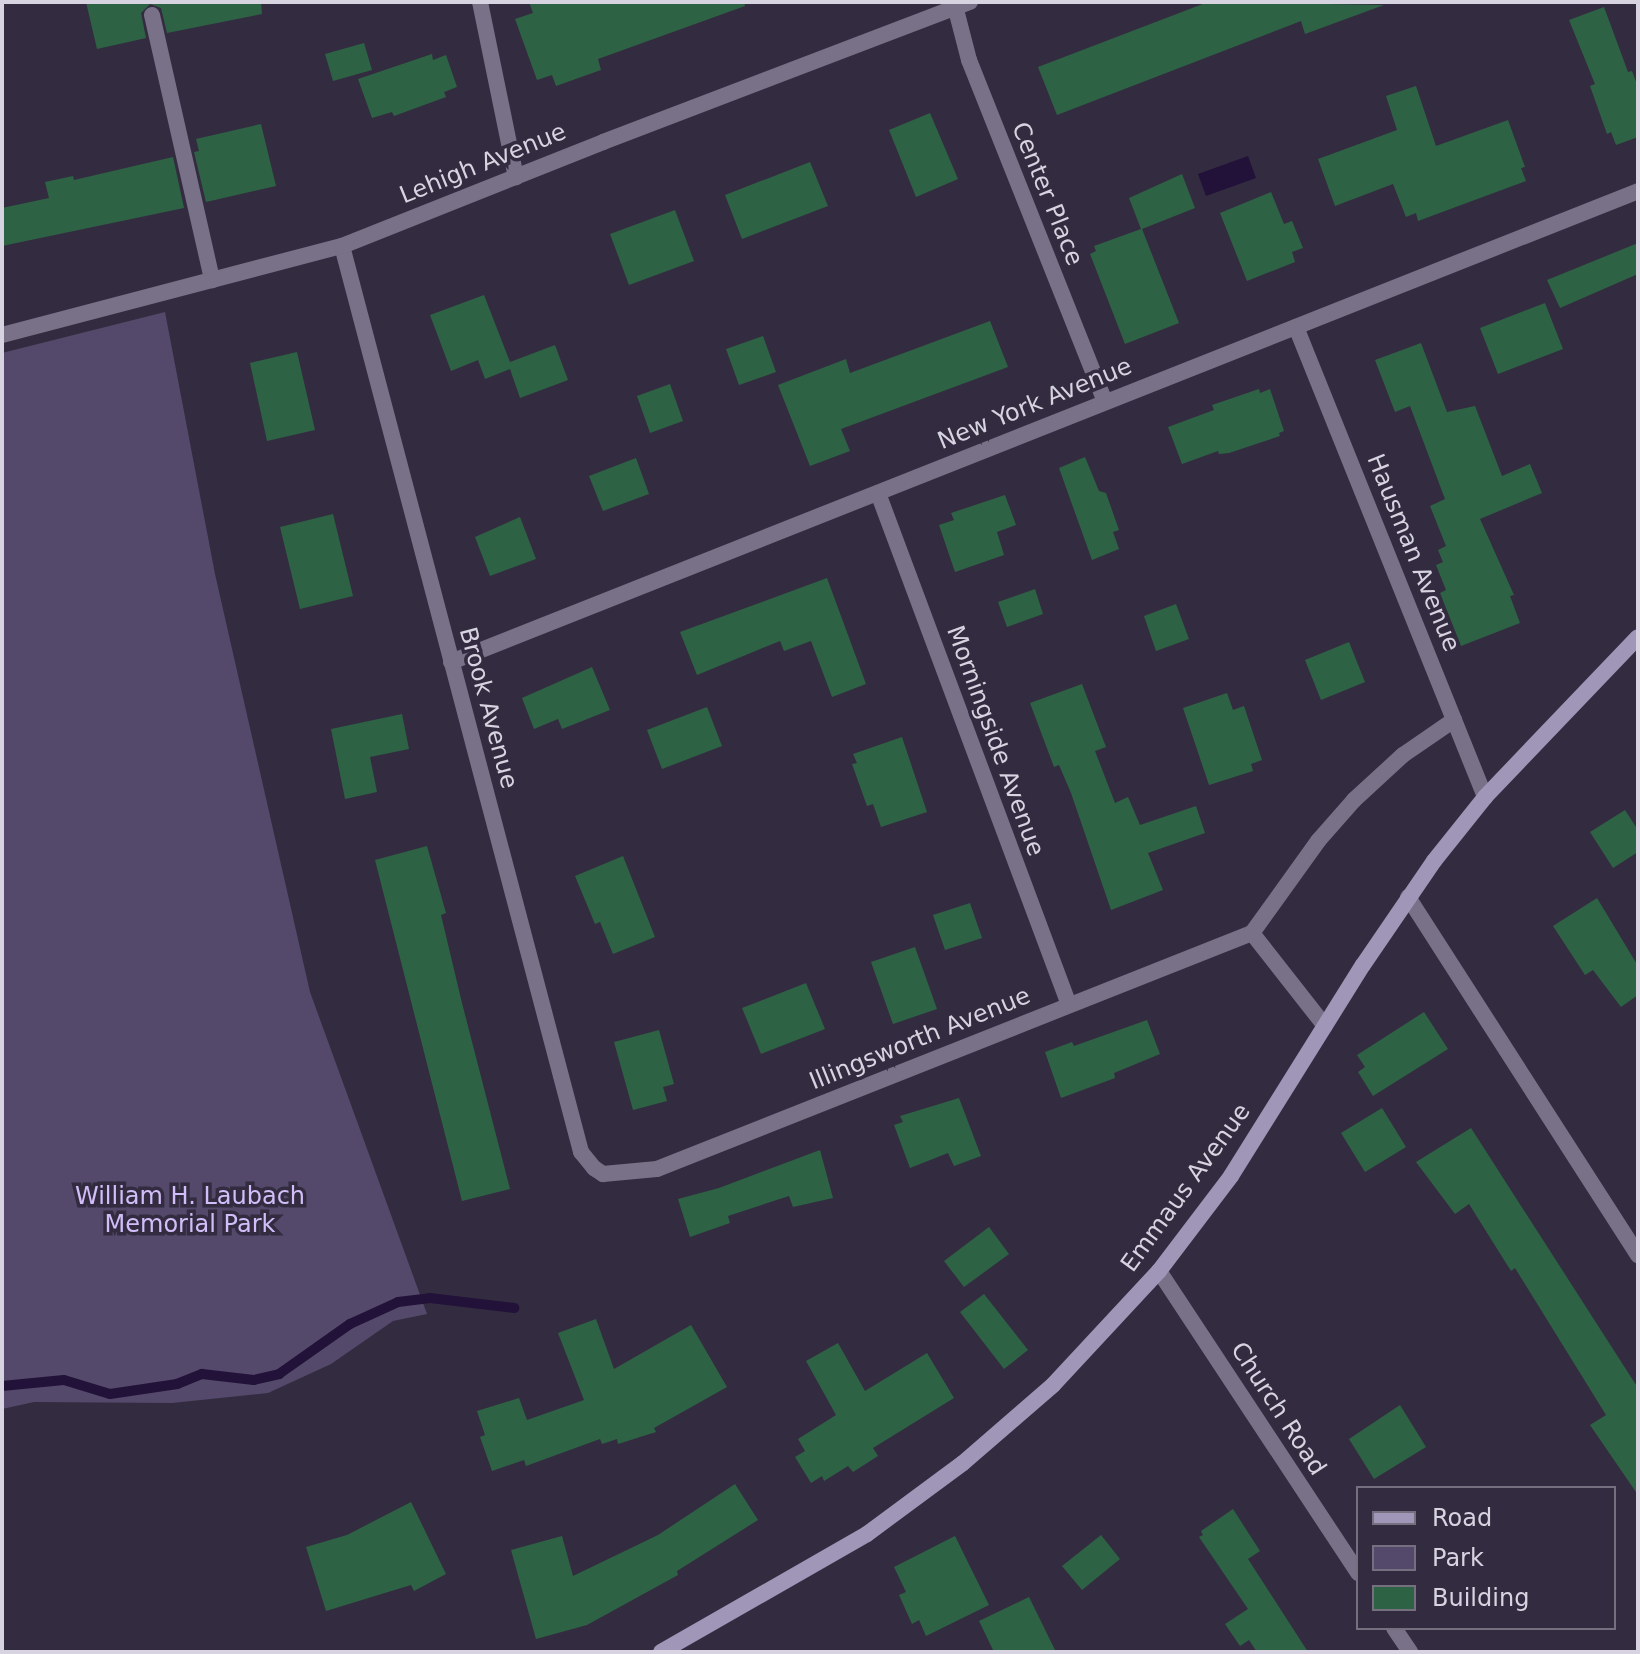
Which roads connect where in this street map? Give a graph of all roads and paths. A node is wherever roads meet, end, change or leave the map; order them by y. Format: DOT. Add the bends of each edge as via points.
graph roads {
  1 [pos="480,2"];
  2 [pos="960,4"];
  3 [pos="152,15"];
  4 [pos="516,177"];
  5 [pos="1638,191"];
  6 [pos="342,246"];
  7 [pos="212,280"];
  8 [pos="1296,327"];
  9 [pos="2,335"];
  10 [pos="1105,401"];
  11 [pos="878,493"];
  12 [pos="1638,637"];
  13 [pos="451,662"];
  14 [pos="1454,720"];
  15 [pos="1485,797"];
  16 [pos="1408,897"];
  17 [pos="1252,933"];
  18 [pos="1069,1005"];
  19 [pos="1325,1026"];
  20 [pos="603,1174"];
  21 [pos="1638,1255"];
  22 [pos="1159,1271"];
  23 [pos="1356,1570"];
  24 [pos="1395,1630"];
  25 [pos="661,1652"];
  26 [pos="1410,1652"];
  1 -- 4 [label="street"];
  2 -- 4 [label="street, Lehigh Avenue"];
  2 -- 10 [label="street, Center Place" via="969,60"];
  3 -- 7 [label="street"];
  4 -- 6 [label="street, Lehigh Avenue"];
  5 -- 8 [label="street, New York Avenue"];
  6 -- 7 [label="street, Lehigh Avenue"];
  6 -- 13 [label="street, Brook Avenue"];
  7 -- 9 [label="street, Lehigh Avenue"];
  8 -- 10 [label="street, New York Avenue"];
  8 -- 14 [label="street, Hausman Avenue"];
  10 -- 11 [label="street, New York Avenue"];
  11 -- 13 [label="street, New York Avenue"];
  11 -- 18 [label="street, Morningside Avenue"];
  12 -- 15 [label="main road, Emmaus Avenue"];
  13 -- 20 [label="street, Brook Avenue" via="581,1152"];
  14 -- 15 [label="street, Hausman Avenue"];
  14 -- 17 [label="street" via="1403,755 1354,800"];
  15 -- 16 [label="main road, Emmaus Avenue"];
  16 -- 19 [label="main road, Emmaus Avenue"];
  16 -- 21 [label="street"];
  17 -- 18 [label="street, Illingsworth Avenue"];
  17 -- 19 [label="street"];
  18 -- 20 [label="street, Illingsworth Avenue" via="657,1169"];
  19 -- 22 [label="main road, Emmaus Avenue" via="1231,1176"];
  22 -- 23 [label="street, Church Road"];
  22 -- 25 [label="main road, Emmaus Avenue" via="1053,1385 963,1463 867,1534"];
  24 -- 26 [label="street"];
}
